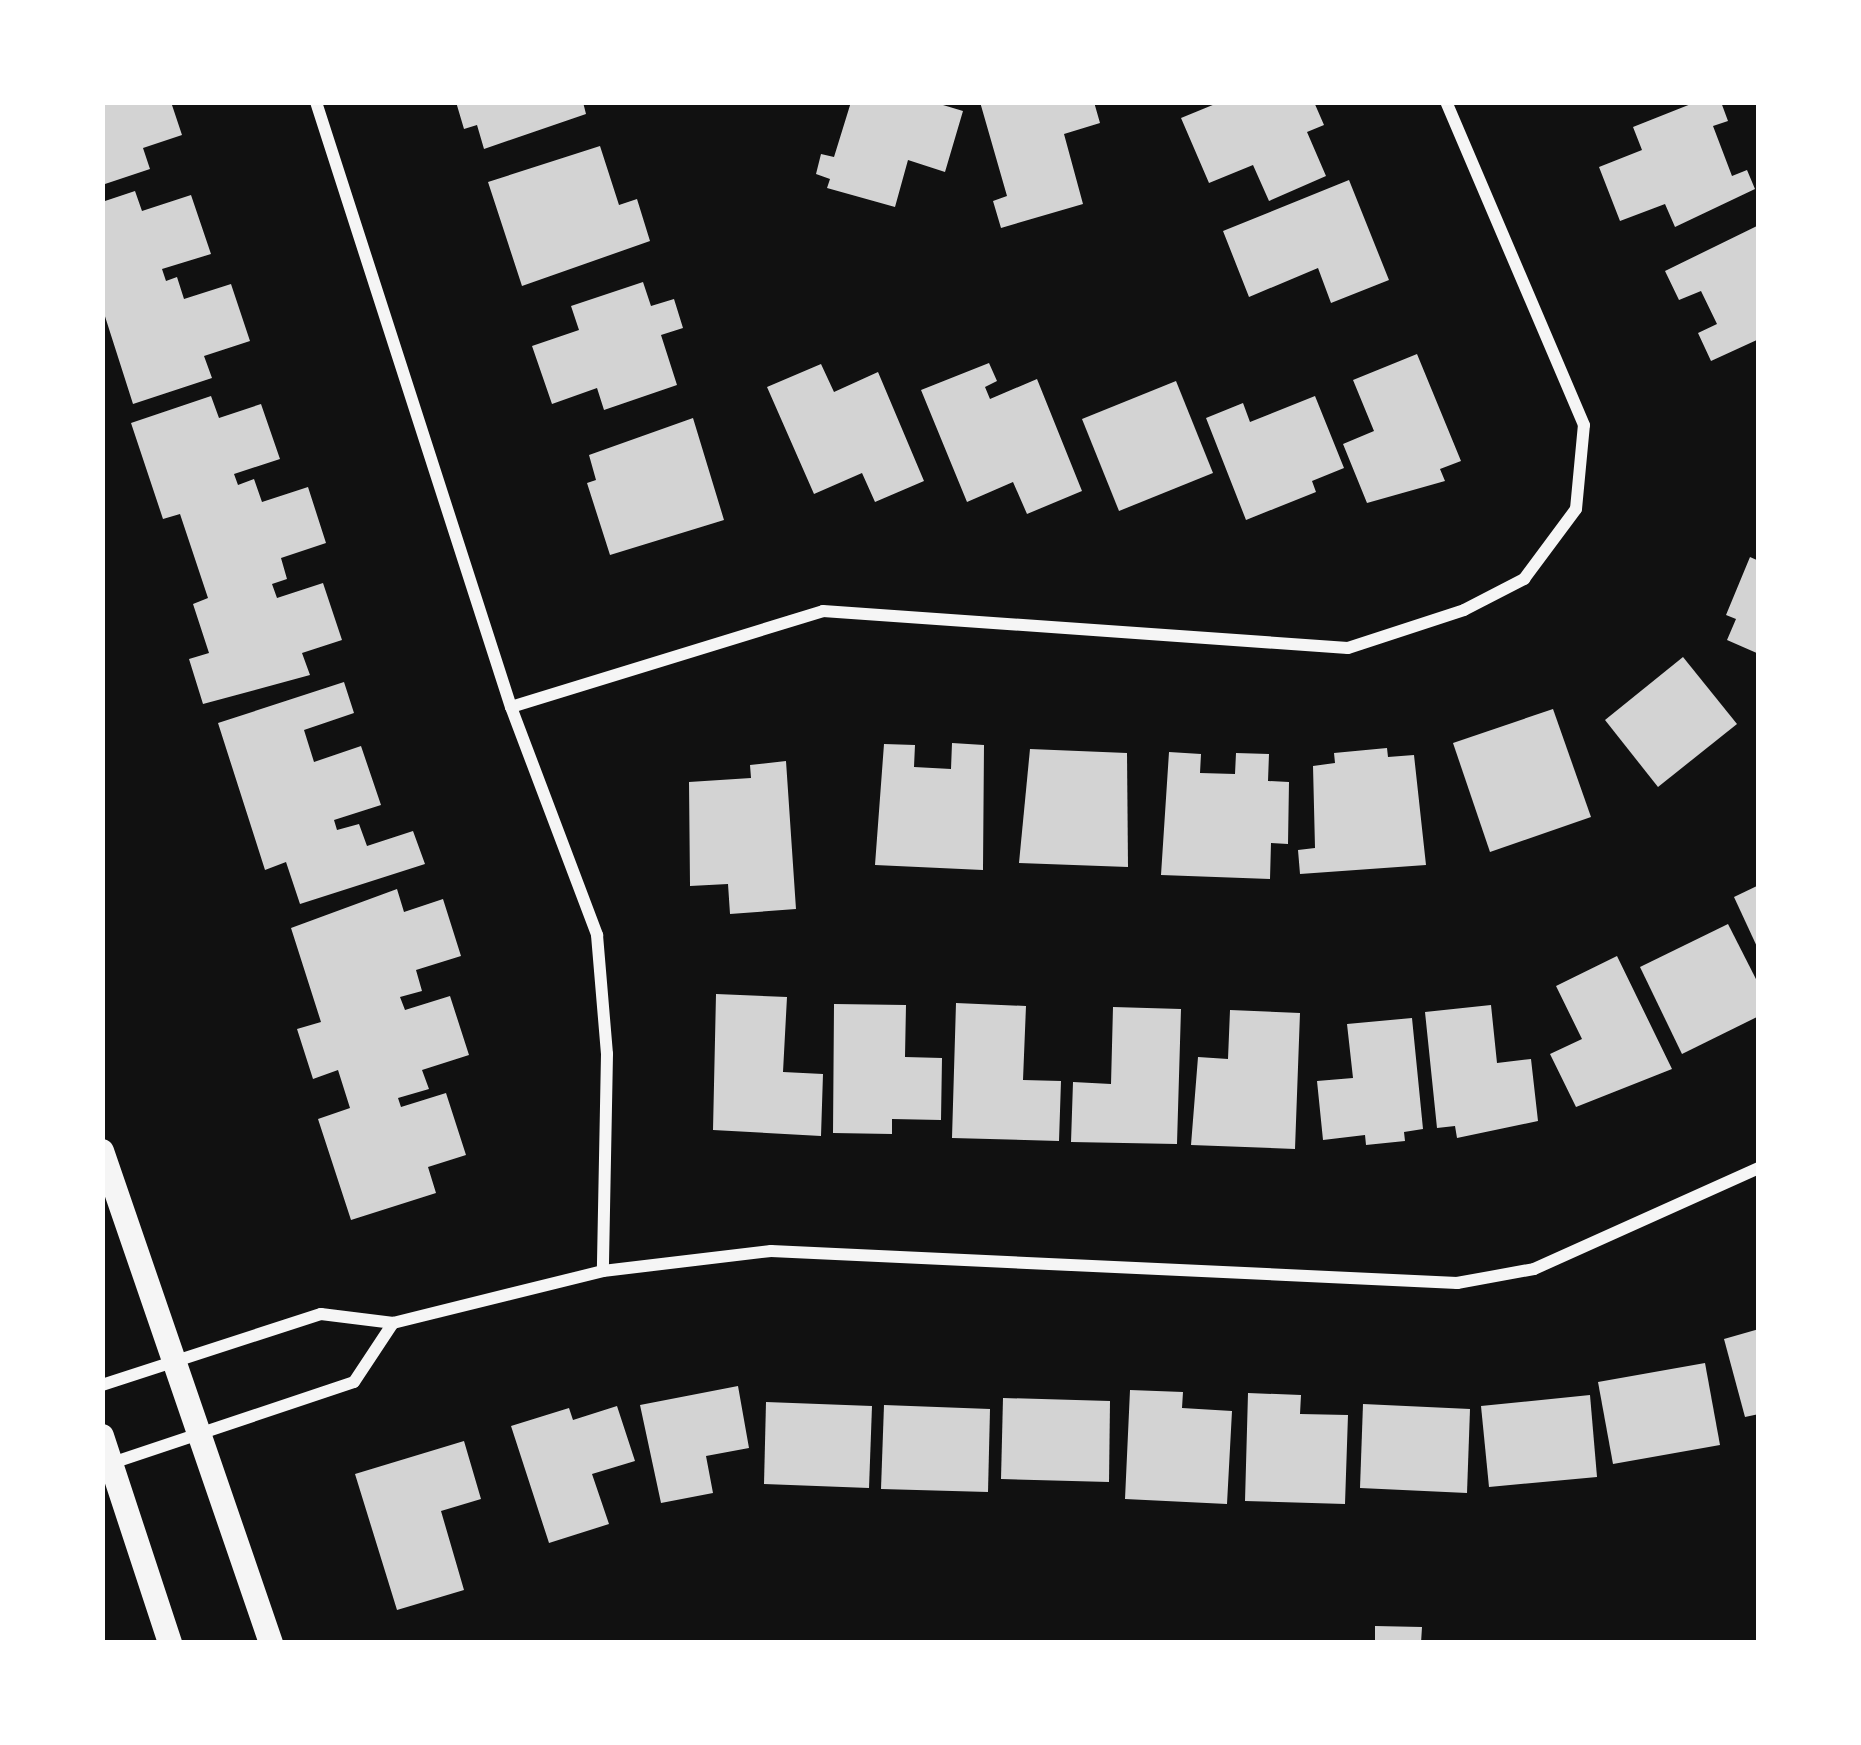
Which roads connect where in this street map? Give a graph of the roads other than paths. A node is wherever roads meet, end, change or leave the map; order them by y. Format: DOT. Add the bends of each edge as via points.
graph roads {
  1 [pos="316,102"];
  2 [pos="1446,102"];
  3 [pos="511,707"];
  4 [pos="102,1151"];
  5 [pos="1759,1168"];
  6 [pos="603,1270"];
  7 [pos="392,1323"];
  8 [pos="174,1361"];
  9 [pos="102,1385"];
  10 [pos="199,1435"];
  11 [pos="102,1436"];
  12 [pos="106,1465"];
  13 [pos="170,1643"];
  14 [pos="271,1643"];
  1 -- 3 [label="street"];
  2 -- 3 [label="street" via="1584,425 1576,508 1524,579 1464,610 1348,648 823,610"];
  3 -- 6 [label="street" via="597,935 607,1054"];
  4 -- 8 [label="main road"];
  5 -- 6 [label="street" via="1534,1269 1457,1282 771,1251"];
  6 -- 7 [label="street"];
  7 -- 8 [label="street" via="321,1314"];
  7 -- 10 [label="street" via="354,1382"];
  8 -- 9 [label="street"];
  8 -- 10 [label="main road"];
  10 -- 12 [label="street"];
  10 -- 14 [label="main road"];
  11 -- 12 [label="main road"];
  12 -- 13 [label="main road"];
}
